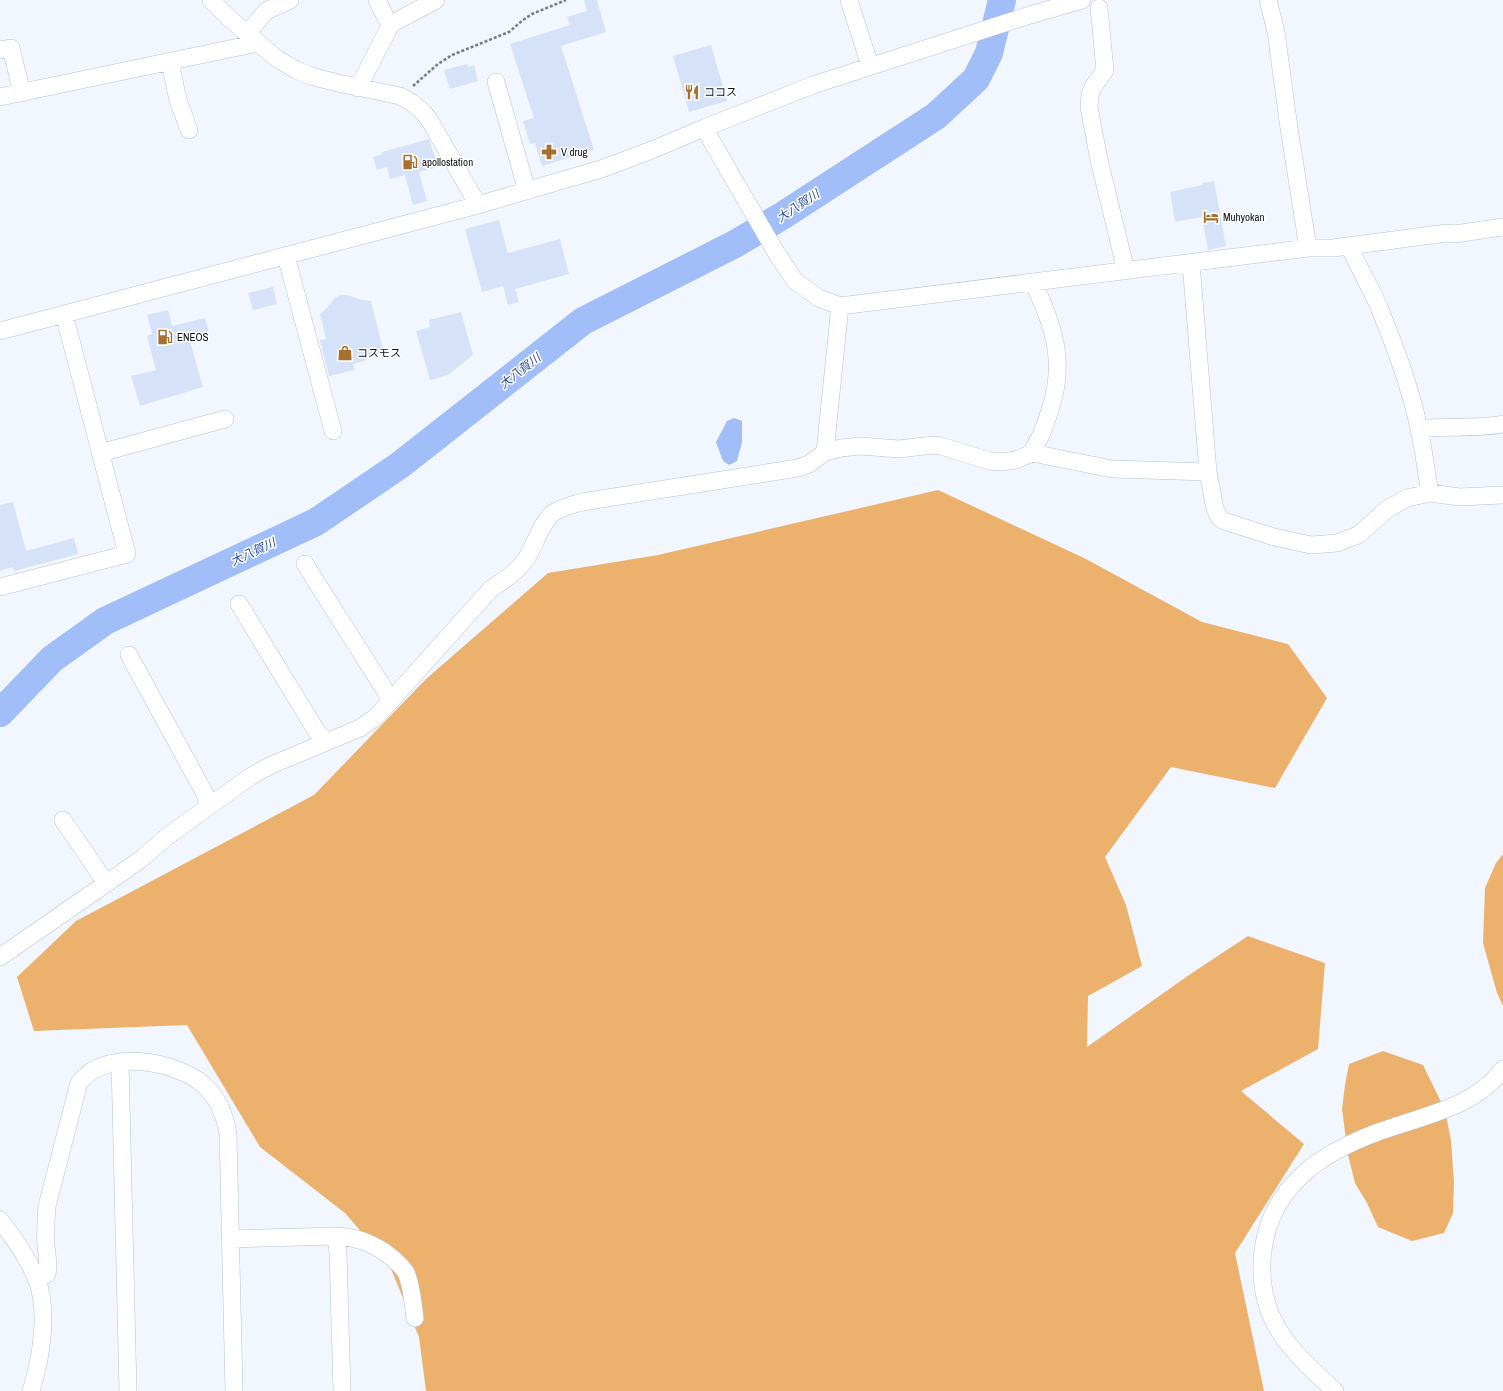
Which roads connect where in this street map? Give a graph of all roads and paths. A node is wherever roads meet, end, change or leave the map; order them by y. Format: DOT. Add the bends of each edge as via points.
graph roads {
  1 [pos="211,0"];
  2 [pos="290,0"];
  3 [pos="377,0"];
  4 [pos="436,0"];
  5 [pos="566,0"];
  6 [pos="849,0"];
  7 [pos="1082,0"];
  8 [pos="1268,0"];
  9 [pos="1099,8"];
  10 [pos="391,24"];
  11 [pos="253,38"];
  12 [pos="0,50"];
  13 [pos="170,62"];
  14 [pos="870,66"];
  15 [pos="496,82"];
  16 [pos="358,88"];
  17 [pos="22,93"];
  18 [pos="0,97"];
  19 [pos="404,98"];
  20 [pos="704,128"];
  21 [pos="189,130"];
  22 [pos="527,191"];
  23 [pos="478,205"];
  24 [pos="1503,227"];
  25 [pos="1350,246"];
  26 [pos="1308,248"];
  27 [pos="286,256"];
  28 [pos="1191,263"];
  29 [pos="1126,271"];
  30 [pos="1033,282"];
  31 [pos="840,306"];
  32 [pos="64,314"];
  33 [pos="0,331"];
  34 [pos="225,419"];
  35 [pos="1503,424"];
  36 [pos="1419,429"];
  37 [pos="333,431"];
  38 [pos="825,452"];
  39 [pos="100,453"];
  40 [pos="1032,453"];
  41 [pos="1208,472"];
  42 [pos="1430,493"];
  43 [pos="1503,495"];
  44 [pos="305,564"];
  45 [pos="0,587"];
  46 [pos="239,604"];
  47 [pos="129,655"];
  48 [pos="391,700"];
  49 [pos="327,742"];
  50 [pos="208,807"];
  51 [pos="63,820"];
  52 [pos="106,883"];
  53 [pos="0,957"];
  54 [pos="120,1062"];
  55 [pos="1503,1069"];
  56 [pos="0,1220"];
  57 [pos="336,1236"];
  58 [pos="230,1239"];
  59 [pos="36,1279"];
  60 [pos="415,1318"];
  61 [pos="31,1391"];
  62 [pos="128,1391"];
  63 [pos="234,1391"];
  64 [pos="342,1391"];
  65 [pos="1335,1391"];
  1 -- 11 [label="street"];
  2 -- 11 [label="street" via="266,12"];
  3 -- 10 [label="street"];
  4 -- 10 [label="street"];
  5 -- 19 [label="path" via="532,14 510,32 452,55 415,84"];
  6 -- 14 [label="street"];
  7 -- 14 [label="street"];
  8 -- 26 [label="street" via="1276,32"];
  9 -- 29 [label="street" via="1105,70 1093,87 1089,106 1099,160"];
  10 -- 16 [label="street"];
  11 -- 13 [label="street"];
  11 -- 16 [label="street" via="276,58 296,70"];
  12 -- 17 [label="street" via="11,48"];
  13 -- 17 [label="street"];
  13 -- 21 [label="street" via="178,100"];
  14 -- 20 [label="street" via="813,85"];
  15 -- 22 [label="street"];
  16 -- 19 [label="street"];
  17 -- 18 [label="street"];
  19 -- 23 [label="street" via="424,113 430,121"];
  20 -- 22 [label="street" via="601,169"];
  20 -- 31 [label="street" via="795,281 818,298"];
  22 -- 23 [label="street"];
  23 -- 27 [label="street"];
  24 -- 25 [label="street"];
  25 -- 26 [label="street"];
  25 -- 36 [label="street" via="1381,312 1402,370"];
  26 -- 28 [label="street"];
  27 -- 32 [label="street"];
  27 -- 37 [label="street"];
  28 -- 29 [label="street"];
  28 -- 41 [label="street"];
  29 -- 30 [label="street"];
  30 -- 31 [label="street"];
  30 -- 40 [label="street" via="1058,354 1050,409"];
  31 -- 38 [label="street"];
  32 -- 33 [label="street"];
  32 -- 39 [label="street"];
  34 -- 39 [label="street"];
  35 -- 36 [label="street" via="1493,427"];
  36 -- 42 [label="street"];
  38 -- 40 [label="street" via="851,446 899,449 932,445 1000,462 1016,460"];
  38 -- 48 [label="street" via="809,464 798,468 582,502 557,511 544,524 525,560 512,575 491,589"];
  39 -- 45 [label="street" via="127,554"];
  40 -- 41 [label="street" via="1112,469"];
  41 -- 42 [label="street" via="1218,517 1274,537 1311,545 1347,540 1394,504"];
  42 -- 43 [label="street" via="1460,497"];
  44 -- 48 [label="street"];
  46 -- 49 [label="street" via="316,732"];
  47 -- 50 [label="street" via="205,794"];
  48 -- 49 [label="street" via="376,717 360,728"];
  49 -- 50 [label="street" via="268,766"];
  50 -- 52 [label="street"];
  51 -- 52 [label="street"];
  52 -- 53 [label="street"];
  54 -- 58 [label="street" via="150,1063 178,1070 204,1085 214,1097 226,1120 228,1134"];
  54 -- 59 [label="street" via="94,1070 85,1075 79,1083 47,1206 45,1223 48,1274"];
  54 -- 62 [label="street"];
  55 -- 65 [label="street" via="1490,1084 1455,1105 1365,1137 1333,1152 1301,1175 1286,1191 1280,1202 1268,1229 1262,1260 1262,1282 1267,1302 1280,1335 1304,1363"];
  56 -- 59 [label="street" via="19,1246"];
  57 -- 58 [label="street"];
  57 -- 60 [label="street" via="345,1236 377,1246 390,1255 407,1273"];
  57 -- 64 [label="street"];
  58 -- 63 [label="street"];
  59 -- 61 [label="street" via="41,1302 41,1347"];
}
